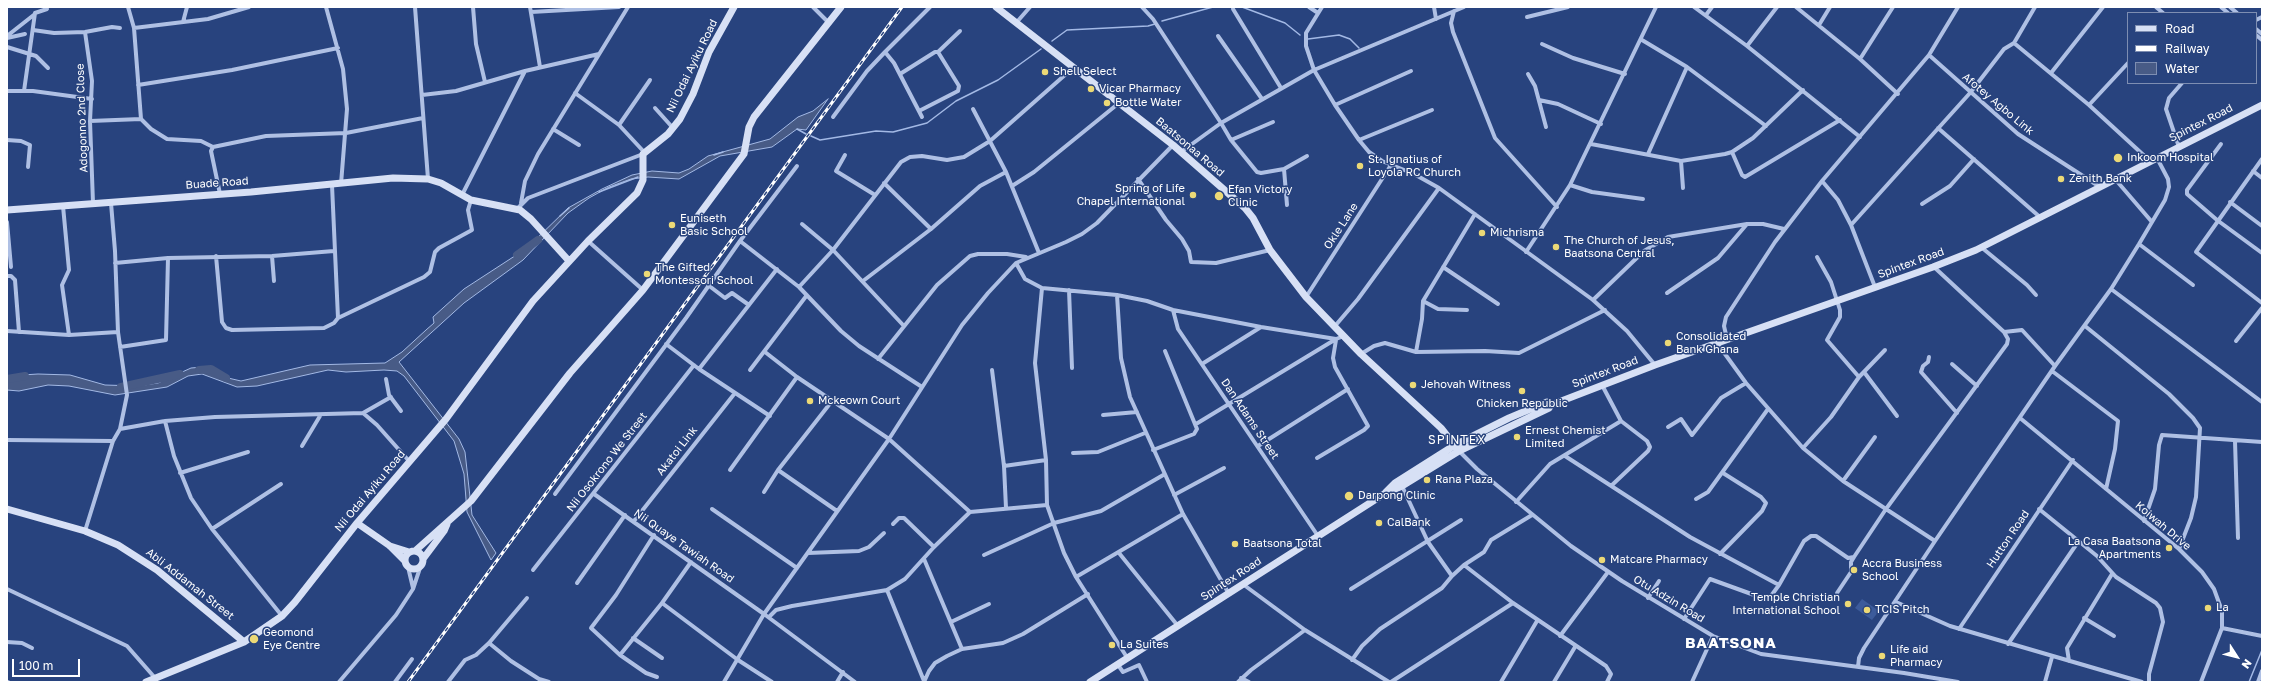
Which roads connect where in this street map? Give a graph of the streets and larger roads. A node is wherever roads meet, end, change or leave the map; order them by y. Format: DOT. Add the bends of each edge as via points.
graph roads {
  1 [pos="128,7"];
  2 [pos="187,7"];
  3 [pos="249,7"];
  4 [pos="326,7"];
  5 [pos="415,7"];
  6 [pos="473,7"];
  7 [pos="530,7"];
  8 [pos="619,7"];
  9 [pos="628,7"];
  10 [pos="734,7"];
  11 [pos="813,7"];
  12 [pos="841,7"];
  13 [pos="930,7"];
  14 [pos="996,7"];
  15 [pos="1030,7"];
  16 [pos="1142,7"];
  17 [pos="1309,7"];
  18 [pos="1322,7"];
  19 [pos="1434,7"];
  20 [pos="1464,7"];
  21 [pos="1568,7"];
  22 [pos="1656,7"];
  23 [pos="1694,7"];
  24 [pos="1712,7"];
  25 [pos="1777,7"];
  26 [pos="1796,7"];
  27 [pos="1830,7"];
  28 [pos="1893,7"];
  29 [pos="1958,7"];
  30 [pos="2035,7"];
  31 [pos="2104,7"];
  32 [pos="47,8"];
  33 [pos="1233,9"];
  34 [pos="1454,11"];
  35 [pos="531,12"];
  36 [pos="35,13"];
  37 [pos="1318,13"];
  38 [pos="1706,15"];
  39 [pos="1527,17"];
  40 [pos="1436,19"];
  41 [pos="183,22"];
  42 [pos="829,23"];
  43 [pos="1016,23"];
  44 [pos="1819,26"];
  45 [pos="120,28"];
  46 [pos="134,28"];
  47 [pos="33,30"];
  48 [pos="960,31"];
  49 [pos="86,32"];
  50 [pos="25,34"];
  51 [pos="1218,36"];
  52 [pos="7,37"];
  53 [pos="1642,40"];
  54 [pos="2014,43"];
  55 [pos="1542,44"];
  56 [pos="1747,46"];
  57 [pos="7,47"];
  58 [pos="338,48"];
  59 [pos="28,52"];
  60 [pos="885,52"];
  61 [pos="938,52"];
  62 [pos="600,54"];
  63 [pos="1929,55"];
  64 [pos="1860,58"];
  65 [pos="2127,64"];
  66 [pos="540,67"];
  67 [pos="1074,67"];
  68 [pos="1687,67"];
  69 [pos="48,68"];
  70 [pos="1314,70"];
  71 [pos="525,71"];
  72 [pos="1411,71"];
  73 [pos="2051,73"];
  74 [pos="900,74"];
  75 [pos="1528,74"];
  76 [pos="1624,74"];
  77 [pos="650,80"];
  78 [pos="485,82"];
  79 [pos="2181,84"];
  80 [pos="138,85"];
  81 [pos="1281,88"];
  82 [pos="1804,90"];
  83 [pos="24,91"];
  84 [pos="7,92"];
  85 [pos="575,93"];
  86 [pos="1970,93"];
  87 [pos="1898,94"];
  88 [pos="422,95"];
  89 [pos="1262,99"];
  90 [pos="92,100"];
  91 [pos="1539,100"];
  92 [pos="1119,102"];
  93 [pos="1335,105"];
  94 [pos="2089,105"];
  95 [pos="2262,105"];
  96 [pos="655,108"];
  97 [pos="973,109"];
  98 [pos="1432,110"];
  99 [pos="919,111"];
  100 [pos="833,117"];
  101 [pos="922,117"];
  102 [pos="423,118"];
  103 [pos="141,119"];
  104 [pos="1840,120"];
  105 [pos="90,121"];
  106 [pos="1273,122"];
  107 [pos="1221,123"];
  108 [pos="1601,124"];
  109 [pos="619,125"];
  110 [pos="1766,126"];
  111 [pos="1546,127"];
  112 [pos="673,128"];
  113 [pos="1938,128"];
  114 [pos="553,129"];
  115 [pos="346,133"];
  116 [pos="1860,137"];
  117 [pos="7,140"];
  118 [pos="1230,140"];
  119 [pos="1359,140"];
  120 [pos="990,141"];
  121 [pos="1591,144"];
  122 [pos="2221,144"];
  123 [pos="579,145"];
  124 [pos="1173,145"];
  125 [pos="2179,146"];
  126 [pos="213,147"];
  127 [pos="1181,152"];
  128 [pos="1732,152"];
  129 [pos="644,153"];
  130 [pos="1648,154"];
  131 [pos="845,155"];
  132 [pos="1307,156"];
  133 [pos="2157,158"];
  134 [pos="1974,159"];
  135 [pos="2262,159"];
  136 [pos="1681,161"];
  137 [pos="2150,161"];
  138 [pos="1391,165"];
  139 [pos="797,166"];
  140 [pos="28,167"];
  141 [pos="1284,169"];
  142 [pos="2253,171"];
  143 [pos="1006,172"];
  144 [pos="2262,178"];
  145 [pos="428,179"];
  146 [pos="1138,179"];
  147 [pos="2114,179"];
  148 [pos="1822,182"];
  149 [pos="884,183"];
  150 [pos="341,184"];
  151 [pos="332,185"];
  152 [pos="1570,185"];
  153 [pos="1012,186"];
  154 [pos="2100,187"];
  155 [pos="1439,188"];
  156 [pos="1684,188"];
  157 [pos="220,194"];
  158 [pos="462,195"];
  159 [pos="875,195"];
  160 [pos="1643,199"];
  161 [pos="471,200"];
  162 [pos="2230,202"];
  163 [pos="93,203"];
  164 [pos="111,203"];
  165 [pos="1922,204"];
  166 [pos="63,206"];
  167 [pos="519,206"];
  168 [pos="1287,206"];
  169 [pos="1557,207"];
  170 [pos="7,210"];
  171 [pos="1475,214"];
  172 [pos="2041,218"];
  173 [pos="2217,220"];
  174 [pos="7,222"];
  175 [pos="2152,222"];
  176 [pos="802,224"];
  177 [pos="1747,224"];
  178 [pos="1851,225"];
  179 [pos="2262,226"];
  180 [pos="931,229"];
  181 [pos="1784,230"];
  182 [pos="588,241"];
  183 [pos="740,241"];
  184 [pos="2139,244"];
  185 [pos="1981,247"];
  186 [pos="833,250"];
  187 [pos="1270,250"];
  188 [pos="334,251"];
  189 [pos="1526,252"];
  190 [pos="1040,253"];
  191 [pos="2262,253"];
  192 [pos="216,256"];
  193 [pos="272,256"];
  194 [pos="1817,257"];
  195 [pos="168,258"];
  196 [pos="1026,258"];
  197 [pos="569,261"];
  198 [pos="115,262"];
  199 [pos="1016,263"];
  200 [pos="11,267"];
  201 [pos="1443,267"];
  202 [pos="1934,267"];
  203 [pos="777,269"];
  204 [pos="7,276"];
  205 [pos="863,280"];
  206 [pos="274,282"];
  207 [pos="708,285"];
  208 [pos="2193,285"];
  209 [pos="798,287"];
  210 [pos="1875,287"];
  211 [pos="1042,288"];
  212 [pos="2111,289"];
  213 [pos="643,290"];
  214 [pos="1068,290"];
  215 [pos="1667,293"];
  216 [pos="807,295"];
  217 [pos="1117,295"];
  218 [pos="2036,296"];
  219 [pos="1306,297"];
  220 [pos="1593,300"];
  221 [pos="1837,300"];
  222 [pos="1423,301"];
  223 [pos="2262,303"];
  224 [pos="1498,304"];
  225 [pos="749,305"];
  226 [pos="2262,308"];
  227 [pos="1173,310"];
  228 [pos="1467,310"];
  229 [pos="1605,310"];
  230 [pos="338,318"];
  231 [pos="903,325"];
  232 [pos="1335,326"];
  233 [pos="2085,326"];
  234 [pos="1261,327"];
  235 [pos="7,331"];
  236 [pos="19,332"];
  237 [pos="118,332"];
  238 [pos="2004,332"];
  239 [pos="69,335"];
  240 [pos="1344,336"];
  241 [pos="1336,339"];
  242 [pos="1727,339"];
  243 [pos="1717,342"];
  244 [pos="2236,342"];
  245 [pos="666,344"];
  246 [pos="120,347"];
  247 [pos="1885,350"];
  248 [pos="1165,351"];
  249 [pos="765,352"];
  250 [pos="1416,352"];
  251 [pos="1361,354"];
  252 [pos="1929,357"];
  253 [pos="878,359"];
  254 [pos="1202,364"];
  255 [pos="1952,364"];
  256 [pos="694,365"];
  257 [pos="1655,365"];
  258 [pos="2055,366"];
  259 [pos="1072,368"];
  260 [pos="700,369"];
  261 [pos="750,370"];
  262 [pos="992,370"];
  263 [pos="2052,371"];
  264 [pos="1864,372"];
  265 [pos="797,377"];
  266 [pos="1859,377"];
  267 [pos="386,379"];
  268 [pos="1746,383"];
  269 [pos="1602,385"];
  270 [pos="1977,386"];
  271 [pos="922,387"];
  272 [pos="1348,389"];
  273 [pos="735,393"];
  274 [pos="391,397"];
  275 [pos="832,400"];
  276 [pos="2262,402"];
  277 [pos="1229,404"];
  278 [pos="1768,409"];
  279 [pos="401,411"];
  280 [pos="1137,412"];
  281 [pos="1957,413"];
  282 [pos="363,414"];
  283 [pos="1103,415"];
  284 [pos="320,416"];
  285 [pos="770,416"];
  286 [pos="1897,416"];
  287 [pos="2020,418"];
  288 [pos="165,421"];
  289 [pos="1621,421"];
  290 [pos="1196,424"];
  291 [pos="1668,427"];
  292 [pos="120,429"];
  293 [pos="1145,433"];
  294 [pos="1875,437"];
  295 [pos="2200,438"];
  296 [pos="889,439"];
  297 [pos="7,440"];
  298 [pos="113,441"];
  299 [pos="2235,441"];
  300 [pos="2262,442"];
  301 [pos="302,446"];
  302 [pos="1258,446"];
  303 [pos="1457,448"];
  304 [pos="1804,448"];
  305 [pos="1153,450"];
  306 [pos="248,452"];
  307 [pos="1073,453"];
  308 [pos="1565,456"];
  309 [pos="1317,458"];
  310 [pos="1046,460"];
  311 [pos="2073,460"];
  312 [pos="410,461"];
  313 [pos="1004,466"];
  314 [pos="1224,468"];
  315 [pos="730,470"];
  316 [pos="778,470"];
  317 [pos="1723,472"];
  318 [pos="180,473"];
  319 [pos="1165,474"];
  320 [pos="1843,481"];
  321 [pos="281,484"];
  322 [pos="1402,486"];
  323 [pos="1611,486"];
  324 [pos="2106,489"];
  325 [pos="764,492"];
  326 [pos="555,494"];
  327 [pos="594,494"];
  328 [pos="1384,494"];
  329 [pos="1174,495"];
  330 [pos="1696,499"];
  331 [pos="1516,502"];
  332 [pos="1047,505"];
  333 [pos="1006,508"];
  334 [pos="7,509"];
  335 [pos="712,509"];
  336 [pos="1886,509"];
  337 [pos="2039,509"];
  338 [pos="837,511"];
  339 [pos="970,512"];
  340 [pos="1183,514"];
  341 [pos="624,515"];
  342 [pos="1532,515"];
  343 [pos="1461,520"];
  344 [pos="634,521"];
  345 [pos="2144,521"];
  346 [pos="357,523"];
  347 [pos="1054,523"];
  348 [pos="446,524"];
  349 [pos="893,524"];
  350 [pos="212,529"];
  351 [pos="85,531"];
  352 [pos="884,533"];
  353 [pos="654,535"];
  354 [pos="1318,536"];
  355 [pos="2238,538"];
  356 [pos="1935,541"];
  357 [pos="1428,542"];
  358 [pos="2078,542"];
  359 [pos="390,546"];
  360 [pos="934,547"];
  361 [pos="2179,549"];
  362 [pos="412,552"];
  363 [pos="808,553"];
  364 [pos="1119,553"];
  365 [pos="1720,554"];
  366 [pos="984,555"];
  367 [pos="1854,557"];
  368 [pos="924,559"];
  369 [pos="422,562"];
  370 [pos="692,562"];
  371 [pos="407,564"];
  372 [pos="1464,565"];
  373 [pos="797,568"];
  374 [pos="533,570"];
  375 [pos="1608,572"];
  376 [pos="2112,574"];
  377 [pos="1452,576"];
  378 [pos="1076,577"];
  379 [pos="1659,581"];
  380 [pos="577,583"];
  381 [pos="1244,585"];
  382 [pos="1779,585"];
  383 [pos="7,589"];
  384 [pos="414,589"];
  385 [pos="1351,589"];
  386 [pos="887,590"];
  387 [pos="1837,593"];
  388 [pos="1088,594"];
  389 [pos="1230,594"];
  390 [pos="527,598"];
  391 [pos="1648,598"];
  392 [pos="1896,602"];
  393 [pos="662,603"];
  394 [pos="1513,603"];
  395 [pos="988,604"];
  396 [pos="764,614"];
  397 [pos="282,616"];
  398 [pos="769,617"];
  399 [pos="2084,618"];
  400 [pos="1684,619"];
  401 [pos="1537,621"];
  402 [pos="951,622"];
  403 [pos="1178,627"];
  404 [pos="2222,628"];
  405 [pos="1959,629"];
  406 [pos="1305,630"];
  407 [pos="1560,636"];
  408 [pos="1713,636"];
  409 [pos="2114,636"];
  410 [pos="2262,636"];
  411 [pos="633,638"];
  412 [pos="7,642"];
  413 [pos="244,642"];
  414 [pos="489,643"];
  415 [pos="2008,644"];
  416 [pos="1575,647"];
  417 [pos="32,648"];
  418 [pos="962,649"];
  419 [pos="620,655"];
  420 [pos="2052,657"];
  421 [pos="662,658"];
  422 [pos="412,659"];
  423 [pos="1128,659"];
  424 [pos="738,660"];
  425 [pos="1352,660"];
  426 [pos="2069,662"];
  427 [pos="1118,665"];
  428 [pos="1858,667"];
  429 [pos="2262,671"];
  430 [pos="843,672"];
  431 [pos="658,677"];
  432 [pos="157,679"];
  433 [pos="539,680"];
  434 [pos="1240,680"];
  435 [pos="341,681"];
  436 [pos="924,681"];
  437 [pos="146,682"];
  438 [pos="395,682"];
  439 [pos="448,682"];
  440 [pos="549,682"];
  441 [pos="724,682"];
  442 [pos="772,682"];
  443 [pos="837,682"];
  444 [pos="854,682"];
  445 [pos="1090,682"];
  446 [pos="1147,682"];
  447 [pos="1249,682"];
  448 [pos="1390,682"];
  449 [pos="1501,682"];
  450 [pos="1554,682"];
  451 [pos="1607,682"];
  452 [pos="1692,682"];
  453 [pos="1957,682"];
  454 [pos="2045,682"];
  455 [pos="2142,682"];
  456 [pos="2149,682"];
  457 [pos="2201,682"];
  458 [pos="2258,682"];
  1 -- 46 [label="street"];
  2 -- 41 [label="street"];
  3 -- 41 [label="street" via="208,19"];
  4 -- 58 [label="street"];
  5 -- 88 [label="street"];
  6 -- 78 [label="street" via="476,44"];
  7 -- 35 [label="street"];
  8 -- 35 [label="street"];
  9 -- 62 [label="street"];
  10 -- 112 [label="street, Nii Odai Ayiku Road" via="709,52 685,110"];
  11 -- 42 [label="street"];
  12 -- 42 [label="street"];
  13 -- 60 [label="street"];
  14 -- 43 [label="street, Baatsonaa Road"];
  15 -- 43 [label="street"];
  16 -- 107 [label="street" via="1153,19"];
  17 -- 37 [label="street"];
  18 -- 37 [label="street"];
  19 -- 40 [label="street"];
  20 -- 34 [label="street"];
  21 -- 39 [label="street"];
  22 -- 53 [label="street"];
  23 -- 38 [label="street"];
  24 -- 38 [label="street"];
  25 -- 56 [label="street"];
  26 -- 44 [label="street"];
  27 -- 44 [label="street"];
  28 -- 64 [label="street"];
  29 -- 63 [label="street"];
  30 -- 54 [label="street"];
  31 -- 73 [label="street"];
  32 -- 36 [label="street"];
  33 -- 81 [label="street"];
  34 -- 40 [label="street"];
  34 -- 169 [label="street" via="1451,23 1453,32 1495,138"];
  35 -- 66 [label="street"];
  36 -- 47 [label="street"];
  36 -- 52 [label="street"];
  37 -- 70 [label="street" via="1305,37"];
  38 -- 56 [label="street"];
  40 -- 70 [label="street"];
  41 -- 46 [label="street"];
  42 -- 213 [label="street" via="754,117 744,154"];
  43 -- 67 [label="street, Baatsonaa Road"];
  44 -- 64 [label="street"];
  45 -- 49 [label="street"];
  46 -- 80 [label="street"];
  47 -- 49 [label="street" via="54,33"];
  47 -- 59 [label="street"];
  48 -- 61 [label="street"];
  49 -- 90 [label="street, Adogonno 2nd Close"];
  50 -- 52 [label="street"];
  51 -- 89 [label="street"];
  53 -- 68 [label="street"];
  53 -- 76 [label="street"];
  54 -- 73 [label="street"];
  54 -- 86 [label="street" via="2004,50"];
  55 -- 76 [label="street" via="1573,58"];
  56 -- 82 [label="street"];
  57 -- 59 [label="street"];
  58 -- 80 [label="street" via="232,70"];
  58 -- 115 [label="street" via="348,109"];
  59 -- 69 [label="street"];
  59 -- 83 [label="street"];
  60 -- 74 [label="street"];
  60 -- 100 [label="street" via="867,71"];
  61 -- 74 [label="street"];
  61 -- 99 [label="street" via="960,89"];
  62 -- 66 [label="street"];
  62 -- 85 [label="street"];
  63 -- 86 [label="street, Afotey Agbo Link"];
  63 -- 87 [label="street"];
  64 -- 87 [label="street"];
  65 -- 94 [label="street"];
  66 -- 71 [label="street"];
  67 -- 92 [label="street, Baatsonaa Road"];
  67 -- 120 [label="street"];
  68 -- 110 [label="street"];
  68 -- 130 [label="street"];
  70 -- 81 [label="street"];
  70 -- 93 [label="street"];
  71 -- 78 [label="street"];
  71 -- 158 [label="street"];
  72 -- 93 [label="street"];
  73 -- 94 [label="street"];
  74 -- 99 [label="street"];
  75 -- 91 [label="street"];
  76 -- 108 [label="street"];
  77 -- 109 [label="street"];
  78 -- 88 [label="street" via="456,91"];
  79 -- 125 [label="street" via="2169,98 2166,109"];
  80 -- 103 [label="street"];
  81 -- 89 [label="street"];
  82 -- 104 [label="street"];
  82 -- 110 [label="street"];
  83 -- 84 [label="street"];
  83 -- 90 [label="street"];
  85 -- 109 [label="street"];
  85 -- 114 [label="street"];
  86 -- 113 [label="street"];
  86 -- 154 [label="street, Afotey Agbo Link" via="2018,134"];
  87 -- 116 [label="street"];
  88 -- 102 [label="street"];
  89 -- 107 [label="street"];
  90 -- 105 [label="street, Adogonno 2nd Close"];
  91 -- 108 [label="street" via="1558,104"];
  91 -- 111 [label="street"];
  92 -- 124 [label="street, Baatsonaa Road"];
  92 -- 153 [label="street" via="1034,172"];
  93 -- 119 [label="street"];
  94 -- 137 [label="street"];
  95 -- 125 [label="street, Spintex Road"];
  96 -- 112 [label="street"];
  97 -- 120 [label="street"];
  98 -- 119 [label="street"];
  99 -- 101 [label="street"];
  102 -- 115 [label="street"];
  102 -- 145 [label="street"];
  103 -- 105 [label="street"];
  103 -- 126 [label="street" via="167,139 201,141"];
  104 -- 116 [label="street"];
  104 -- 128 [label="street" via="1745,177"];
  105 -- 163 [label="street, Adogonno 2nd Close"];
  106 -- 118 [label="street"];
  107 -- 118 [label="street"];
  107 -- 127 [label="street"];
  108 -- 121 [label="street"];
  109 -- 129 [label="street"];
  110 -- 128 [label="street"];
  112 -- 129 [label="street, Nii Odai Ayiku Road"];
  113 -- 134 [label="street"];
  113 -- 178 [label="street"];
  114 -- 123 [label="street"];
  114 -- 167 [label="street" via="531,167"];
  115 -- 126 [label="street" via="266,136"];
  115 -- 150 [label="street"];
  116 -- 148 [label="street"];
  117 -- 140 [label="street" via="30,145"];
  118 -- 141 [label="street" via="1257,172"];
  119 -- 138 [label="street" via="1377,158"];
  120 -- 143 [label="street"];
  120 -- 149 [label="street" via="959,159 910,157 901,162"];
  121 -- 130 [label="street"];
  121 -- 152 [label="street"];
  122 -- 173 [label="street" via="2186,193"];
  124 -- 127 [label="street, Baatsonaa Road"];
  124 -- 146 [label="street"];
  125 -- 133 [label="street, Spintex Road"];
  126 -- 157 [label="street" via="211,151"];
  127 -- 187 [label="street, Baatsonaa Road" via="1245,208"];
  128 -- 136 [label="street"];
  129 -- 167 [label="street"];
  129 -- 182 [label="street, Nii Odai Ayiku Road" via="643,180 637,193"];
  130 -- 136 [label="street"];
  131 -- 159 [label="street" via="836,171"];
  132 -- 141 [label="street"];
  133 -- 137 [label="street, Spintex Road"];
  133 -- 175 [label="street" via="2169,186 2165,200"];
  134 -- 165 [label="street" via="1950,186"];
  134 -- 172 [label="street"];
  135 -- 142 [label="street"];
  136 -- 156 [label="street"];
  137 -- 147 [label="street, Spintex Road"];
  138 -- 155 [label="street"];
  138 -- 219 [label="street, Okle Lane"];
  139 -- 183 [label="street"];
  141 -- 168 [label="street"];
  142 -- 144 [label="street"];
  142 -- 162 [label="street"];
  143 -- 153 [label="street"];
  143 -- 180 [label="street" via="980,186"];
  145 -- 150 [label="street, Buade Road" via="393,178"];
  145 -- 158 [label="street, Buade Road"];
  146 -- 187 [label="street" via="1182,239 1191,262 1216,263"];
  146 -- 190 [label="street" via="1097,223 1082,234"];
  147 -- 154 [label="street, Spintex Road"];
  147 -- 175 [label="street"];
  148 -- 178 [label="street" via="1838,200"];
  148 -- 181 [label="street"];
  149 -- 159 [label="street"];
  149 -- 180 [label="street"];
  150 -- 151 [label="street, Buade Road"];
  151 -- 157 [label="street, Buade Road"];
  151 -- 188 [label="street"];
  152 -- 160 [label="street" via="1592,192"];
  152 -- 169 [label="street"];
  153 -- 190 [label="street"];
  154 -- 172 [label="street, Spintex Road"];
  155 -- 171 [label="street"];
  155 -- 232 [label="street" via="1358,299"];
  157 -- 164 [label="street, Buade Road"];
  158 -- 161 [label="street, Buade Road"];
  159 -- 186 [label="street"];
  161 -- 167 [label="street, Buade Road"];
  161 -- 230 [label="street" via="468,210 472,230 435,252 430,272 424,278"];
  162 -- 173 [label="street"];
  162 -- 179 [label="street"];
  163 -- 164 [label="street, Buade Road"];
  163 -- 166 [label="street, Buade Road"];
  164 -- 198 [label="street"];
  166 -- 170 [label="street, Buade Road"];
  166 -- 239 [label="street" via="69,270 62,285"];
  167 -- 197 [label="street"];
  169 -- 189 [label="street"];
  171 -- 189 [label="street"];
  171 -- 201 [label="street"];
  172 -- 185 [label="street, Spintex Road"];
  173 -- 191 [label="street"];
  173 -- 223 [label="street" via="2196,252"];
  174 -- 200 [label="street"];
  175 -- 184 [label="street"];
  176 -- 186 [label="street"];
  177 -- 181 [label="street" via="1764,224"];
  177 -- 215 [label="street" via="1710,266"];
  177 -- 220 [label="street" via="1668,237 1644,251"];
  178 -- 210 [label="street"];
  180 -- 205 [label="street"];
  181 -- 242 [label="street" via="1726,317 1724,326"];
  182 -- 197 [label="street, Nii Odai Ayiku Road"];
  182 -- 213 [label="street"];
  183 -- 203 [label="street"];
  183 -- 207 [label="street"];
  184 -- 208 [label="street"];
  184 -- 212 [label="street"];
  185 -- 202 [label="street, Spintex Road"];
  185 -- 218 [label="street" via="2027,285"];
  186 -- 205 [label="street"];
  186 -- 209 [label="street"];
  187 -- 219 [label="street, Baatsonaa Road"];
  188 -- 193 [label="street"];
  188 -- 230 [label="street"];
  189 -- 220 [label="street"];
  190 -- 196 [label="street"];
  192 -- 193 [label="street"];
  192 -- 195 [label="street"];
  192 -- 230 [label="street" via="222,322 226,328 324,328"];
  193 -- 206 [label="street"];
  194 -- 221 [label="street" via="1831,282"];
  195 -- 198 [label="street"];
  195 -- 246 [label="street" via="166,340"];
  196 -- 199 [label="street"];
  196 -- 231 [label="street" via="1007,254 970,256 937,286"];
  197 -- 312 [label="street, Nii Odai Ayiku Road" via="533,301 446,419"];
  198 -- 237 [label="street"];
  199 -- 211 [label="street" via="1025,279"];
  199 -- 271 [label="street" via="962,325"];
  201 -- 222 [label="street"];
  201 -- 224 [label="street"];
  202 -- 210 [label="street, Spintex Road"];
  202 -- 238 [label="street"];
  203 -- 209 [label="street"];
  203 -- 225 [label="street"];
  204 -- 236 [label="street" via="15,280"];
  205 -- 231 [label="street"];
  207 -- 225 [label="street" via="725,298 732,293"];
  207 -- 245 [label="street"];
  209 -- 216 [label="street"];
  210 -- 221 [label="street, Spintex Road"];
  211 -- 214 [label="street"];
  211 -- 310 [label="street" via="1035,363"];
  212 -- 233 [label="street"];
  212 -- 276 [label="street"];
  213 -- 348 [label="street" via="570,373 471,501"];
  214 -- 217 [label="street"];
  214 -- 259 [label="street"];
  216 -- 249 [label="street"];
  216 -- 253 [label="street" via="841,331"];
  217 -- 227 [label="street"];
  217 -- 280 [label="street" via="1121,358 1130,397"];
  219 -- 232 [label="street, Baatsonaa Road"];
  220 -- 229 [label="street"];
  221 -- 242 [label="street, Spintex Road"];
  221 -- 266 [label="street" via="1840,317 1827,340"];
  222 -- 228 [label="street" via="1438,309"];
  222 -- 250 [label="street"];
  225 -- 260 [label="street"];
  226 -- 244 [label="street"];
  227 -- 234 [label="street"];
  227 -- 254 [label="street, Dan Adams Street" via="1178,329"];
  229 -- 250 [label="street" via="1519,353"];
  229 -- 257 [label="street" via="1636,341"];
  231 -- 253 [label="street"];
  232 -- 240 [label="street, Baatsonaa Road"];
  233 -- 258 [label="street"];
  233 -- 295 [label="street" via="2168,394 2198,424"];
  234 -- 241 [label="street"];
  234 -- 254 [label="street"];
  235 -- 236 [label="street"];
  236 -- 239 [label="street"];
  237 -- 239 [label="street"];
  237 -- 246 [label="street"];
  238 -- 258 [label="street" via="2022,330"];
  238 -- 270 [label="street" via="2008,339 2007,344"];
  240 -- 241 [label="street"];
  240 -- 251 [label="street, Baatsonaa Road"];
  241 -- 272 [label="street" via="1333,363"];
  241 -- 277 [label="street"];
  242 -- 243 [label="street, Spintex Road"];
  243 -- 257 [label="street, Spintex Road"];
  243 -- 268 [label="street"];
  245 -- 256 [label="street"];
  245 -- 326 [label="street"];
  246 -- 292 [label="street" via="126,396"];
  247 -- 264 [label="street"];
  248 -- 290 [label="street"];
  249 -- 261 [label="street"];
  249 -- 265 [label="street"];
  250 -- 251 [label="street" via="1385,343"];
  251 -- 303 [label="street, Baatsonaa Road" via="1441,428"];
  252 -- 281 [label="street" via="1921,372"];
  253 -- 271 [label="street"];
  254 -- 277 [label="street, Dan Adams Street"];
  255 -- 270 [label="street"];
  256 -- 260 [label="street"];
  256 -- 327 [label="street, Nii Osokrono We Street"];
  257 -- 269 [label="street, Spintex Road"];
  258 -- 263 [label="street"];
  260 -- 273 [label="street"];
  262 -- 313 [label="street"];
  263 -- 287 [label="street"];
  263 -- 324 [label="street" via="2118,421 2115,450"];
  264 -- 266 [label="street"];
  264 -- 286 [label="street"];
  265 -- 275 [label="street"];
  265 -- 285 [label="street"];
  266 -- 304 [label="street"];
  267 -- 274 [label="street"];
  268 -- 278 [label="street"];
  268 -- 291 [label="street" via="1721,398 1692,435 1681,419"];
  269 -- 289 [label="street"];
  269 -- 303 [label="street, Spintex Road" via="1551,405 1547,402 1512,417"];
  270 -- 281 [label="street"];
  271 -- 296 [label="street"];
  272 -- 302 [label="street"];
  272 -- 309 [label="street" via="1367,429"];
  273 -- 285 [label="street"];
  273 -- 344 [label="street, Akatoi Link"];
  274 -- 279 [label="street"];
  274 -- 282 [label="street"];
  275 -- 296 [label="street"];
  275 -- 316 [label="street"];
  277 -- 290 [label="street"];
  277 -- 302 [label="street, Dan Adams Street"];
  278 -- 304 [label="street"];
  278 -- 317 [label="street"];
  280 -- 283 [label="street"];
  280 -- 293 [label="street"];
  281 -- 336 [label="street"];
  282 -- 284 [label="street"];
  282 -- 312 [label="street" via="374,421"];
  284 -- 288 [label="street" via="215,417"];
  284 -- 301 [label="street"];
  285 -- 315 [label="street"];
  287 -- 311 [label="street, Koiwah Drive"];
  287 -- 356 [label="street"];
  288 -- 292 [label="street"];
  288 -- 318 [label="street"];
  289 -- 308 [label="street"];
  289 -- 323 [label="street" via="1647,441 1650,447"];
  290 -- 305 [label="street" via="1194,434"];
  292 -- 298 [label="street"];
  293 -- 305 [label="street"];
  293 -- 307 [label="street" via="1098,452"];
  294 -- 320 [label="street"];
  295 -- 299 [label="street"];
  295 -- 345 [label="street" via="2164,434 2161,436 2156,489"];
  295 -- 361 [label="street" via="2192,518"];
  296 -- 338 [label="street"];
  296 -- 339 [label="street"];
  297 -- 298 [label="street"];
  298 -- 351 [label="street"];
  299 -- 300 [label="street"];
  299 -- 355 [label="street"];
  302 -- 354 [label="street, Dan Adams Street"];
  303 -- 322 [label="street, Spintex Road"];
  303 -- 328 [label="street, Spintex Road" via="1395,482"];
  303 -- 331 [label="street, Otu Adzin Road"];
  304 -- 320 [label="street"];
  305 -- 319 [label="street"];
  306 -- 318 [label="street"];
  308 -- 323 [label="street"];
  308 -- 331 [label="street" via="1550,464"];
  310 -- 313 [label="street"];
  310 -- 332 [label="street"];
  311 -- 324 [label="street, Koiwah Drive"];
  311 -- 337 [label="street, Hutton Road"];
  312 -- 346 [label="street, Nii Odai Ayiku Road"];
  313 -- 333 [label="street"];
  314 -- 329 [label="street"];
  316 -- 325 [label="street"];
  316 -- 338 [label="street"];
  317 -- 330 [label="street" via="1708,492"];
  317 -- 365 [label="street" via="1766,503 1762,511"];
  318 -- 350 [label="street" via="191,498"];
  319 -- 329 [label="street"];
  319 -- 347 [label="street" via="1101,511"];
  320 -- 336 [label="street"];
  321 -- 350 [label="street"];
  322 -- 328 [label="street, Spintex Road"];
  322 -- 357 [label="street"];
  323 -- 365 [label="street"];
  324 -- 345 [label="street, Koiwah Drive"];
  327 -- 341 [label="street, Nii Quaye Tawiah Road"];
  327 -- 374 [label="street, Nii Osokrono We Street"];
  328 -- 354 [label="street, Spintex Road"];
  329 -- 340 [label="street"];
  331 -- 342 [label="street, Otu Adzin Road"];
  332 -- 333 [label="street"];
  332 -- 347 [label="street"];
  333 -- 339 [label="street"];
  334 -- 351 [label="street, Abli Addamah Street"];
  335 -- 373 [label="street"];
  336 -- 356 [label="street"];
  336 -- 367 [label="street"];
  337 -- 358 [label="street"];
  337 -- 405 [label="street, Hutton Road"];
  338 -- 363 [label="street"];
  339 -- 360 [label="street"];
  340 -- 364 [label="street"];
  340 -- 389 [label="street"];
  341 -- 344 [label="street, Nii Quaye Tawiah Road"];
  341 -- 380 [label="street"];
  342 -- 372 [label="street" via="1491,540 1484,552"];
  342 -- 375 [label="street, Otu Adzin Road"];
  343 -- 357 [label="street"];
  344 -- 353 [label="street, Nii Quaye Tawiah Road"];
  345 -- 361 [label="street, Koiwah Drive"];
  346 -- 359 [label="street"];
  346 -- 397 [label="street, Nii Odai Ayiku Road"];
  347 -- 366 [label="street"];
  347 -- 378 [label="street" via="1064,553"];
  348 -- 362 [label="street"];
  348 -- 369 [label="street" via="444,531"];
  349 -- 360 [label="street" via="899,518 904,518"];
  350 -- 397 [label="street"];
  351 -- 413 [label="street, Abli Addamah Street" via="118,545 146,561"];
  352 -- 363 [label="street" via="869,547 859,551"];
  353 -- 370 [label="street, Nii Quaye Tawiah Road"];
  353 -- 419 [label="street" via="616,595 591,626 592,630"];
  354 -- 381 [label="street, Spintex Road"];
  356 -- 392 [label="street"];
  357 -- 377 [label="street"];
  357 -- 385 [label="street"];
  358 -- 376 [label="street" via="2106,564"];
  358 -- 415 [label="street"];
  359 -- 362 [label="street"];
  359 -- 371 [label="street"];
  360 -- 368 [label="street"];
  361 -- 404 [label="street, Koiwah Drive" via="2214,588 2222,611"];
  362 -- 369 [label="street" via="420,554"];
  362 -- 371 [label="street"];
  363 -- 373 [label="street"];
  364 -- 378 [label="street"];
  364 -- 403 [label="street"];
  365 -- 382 [label="street"];
  367 -- 382 [label="street" via="1848,558 1816,536 1811,536 1804,541"];
  367 -- 387 [label="street" via="1851,572"];
  368 -- 386 [label="street" via="905,579"];
  368 -- 402 [label="street"];
  369 -- 371 [label="street" via="415,569"];
  369 -- 384 [label="street"];
  370 -- 393 [label="street"];
  370 -- 396 [label="street, Nii Quaye Tawiah Road"];
  371 -- 384 [label="street"];
  372 -- 377 [label="street"];
  372 -- 394 [label="street"];
  373 -- 396 [label="street"];
  375 -- 391 [label="street, Otu Adzin Road"];
  375 -- 407 [label="street"];
  376 -- 399 [label="street"];
  376 -- 456 [label="street" via="2156,603 2162,613"];
  377 -- 425 [label="street" via="1442,588 1380,628"];
  378 -- 388 [label="street"];
  379 -- 391 [label="street"];
  381 -- 389 [label="street, Spintex Road"];
  381 -- 406 [label="street"];
  382 -- 400 [label="street" via="1768,600 1710,579"];
  383 -- 432 [label="street" via="127,646"];
  384 -- 435 [label="street" via="396,615"];
  386 -- 398 [label="street" via="792,606 776,610"];
  386 -- 436 [label="street"];
  388 -- 418 [label="street" via="1023,634 989,646"];
  388 -- 423 [label="street"];
  389 -- 403 [label="street, Spintex Road"];
  390 -- 414 [label="street"];
  391 -- 400 [label="street, Otu Adzin Road"];
  392 -- 405 [label="street"];
  392 -- 428 [label="street" via="1864,648"];
  393 -- 411 [label="street"];
  393 -- 424 [label="street"];
  394 -- 401 [label="street"];
  394 -- 448 [label="street"];
  395 -- 402 [label="street"];
  396 -- 398 [label="street, Nii Quaye Tawiah Road"];
  396 -- 424 [label="street"];
  397 -- 413 [label="street, Nii Odai Ayiku Road"];
  398 -- 430 [label="street, Nii Quaye Tawiah Road"];
  399 -- 409 [label="street"];
  399 -- 426 [label="street" via="2066,648"];
  400 -- 408 [label="street, Otu Adzin Road"];
  401 -- 407 [label="street"];
  401 -- 449 [label="street"];
  402 -- 418 [label="street"];
  403 -- 423 [label="street, Spintex Road"];
  404 -- 410 [label="street"];
  404 -- 457 [label="street, Koiwah Drive"];
  405 -- 415 [label="street"];
  406 -- 425 [label="street"];
  406 -- 434 [label="street"];
  407 -- 416 [label="street"];
  408 -- 428 [label="street, Otu Adzin Road" via="1761,654"];
  408 -- 452 [label="street"];
  411 -- 419 [label="street"];
  411 -- 421 [label="street"];
  412 -- 417 [label="street" via="22,643"];
  413 -- 432 [label="street, Nii Odai Ayiku Road"];
  414 -- 433 [label="street"];
  414 -- 439 [label="street" via="476,655 465,660"];
  415 -- 420 [label="street"];
  416 -- 450 [label="street"];
  416 -- 451 [label="street" via="1610,670"];
  418 -- 436 [label="street" via="935,663"];
  419 -- 431 [label="street" via="646,674"];
  420 -- 426 [label="street"];
  420 -- 454 [label="street"];
  422 -- 438 [label="street"];
  423 -- 427 [label="street, Spintex Road"];
  424 -- 441 [label="street"];
  424 -- 442 [label="street"];
  425 -- 448 [label="street"];
  426 -- 455 [label="street"];
  427 -- 445 [label="street, Spintex Road"];
  427 -- 446 [label="street" via="1123,672 1139,665"];
  428 -- 453 [label="street, Otu Adzin Road"];
  429 -- 458 [label="street"];
  430 -- 443 [label="street"];
  430 -- 444 [label="street, Nii Quaye Tawiah Road"];
  432 -- 437 [label="street, Nii Odai Ayiku Road"];
  433 -- 440 [label="street"];
  434 -- 447 [label="street"];
}
